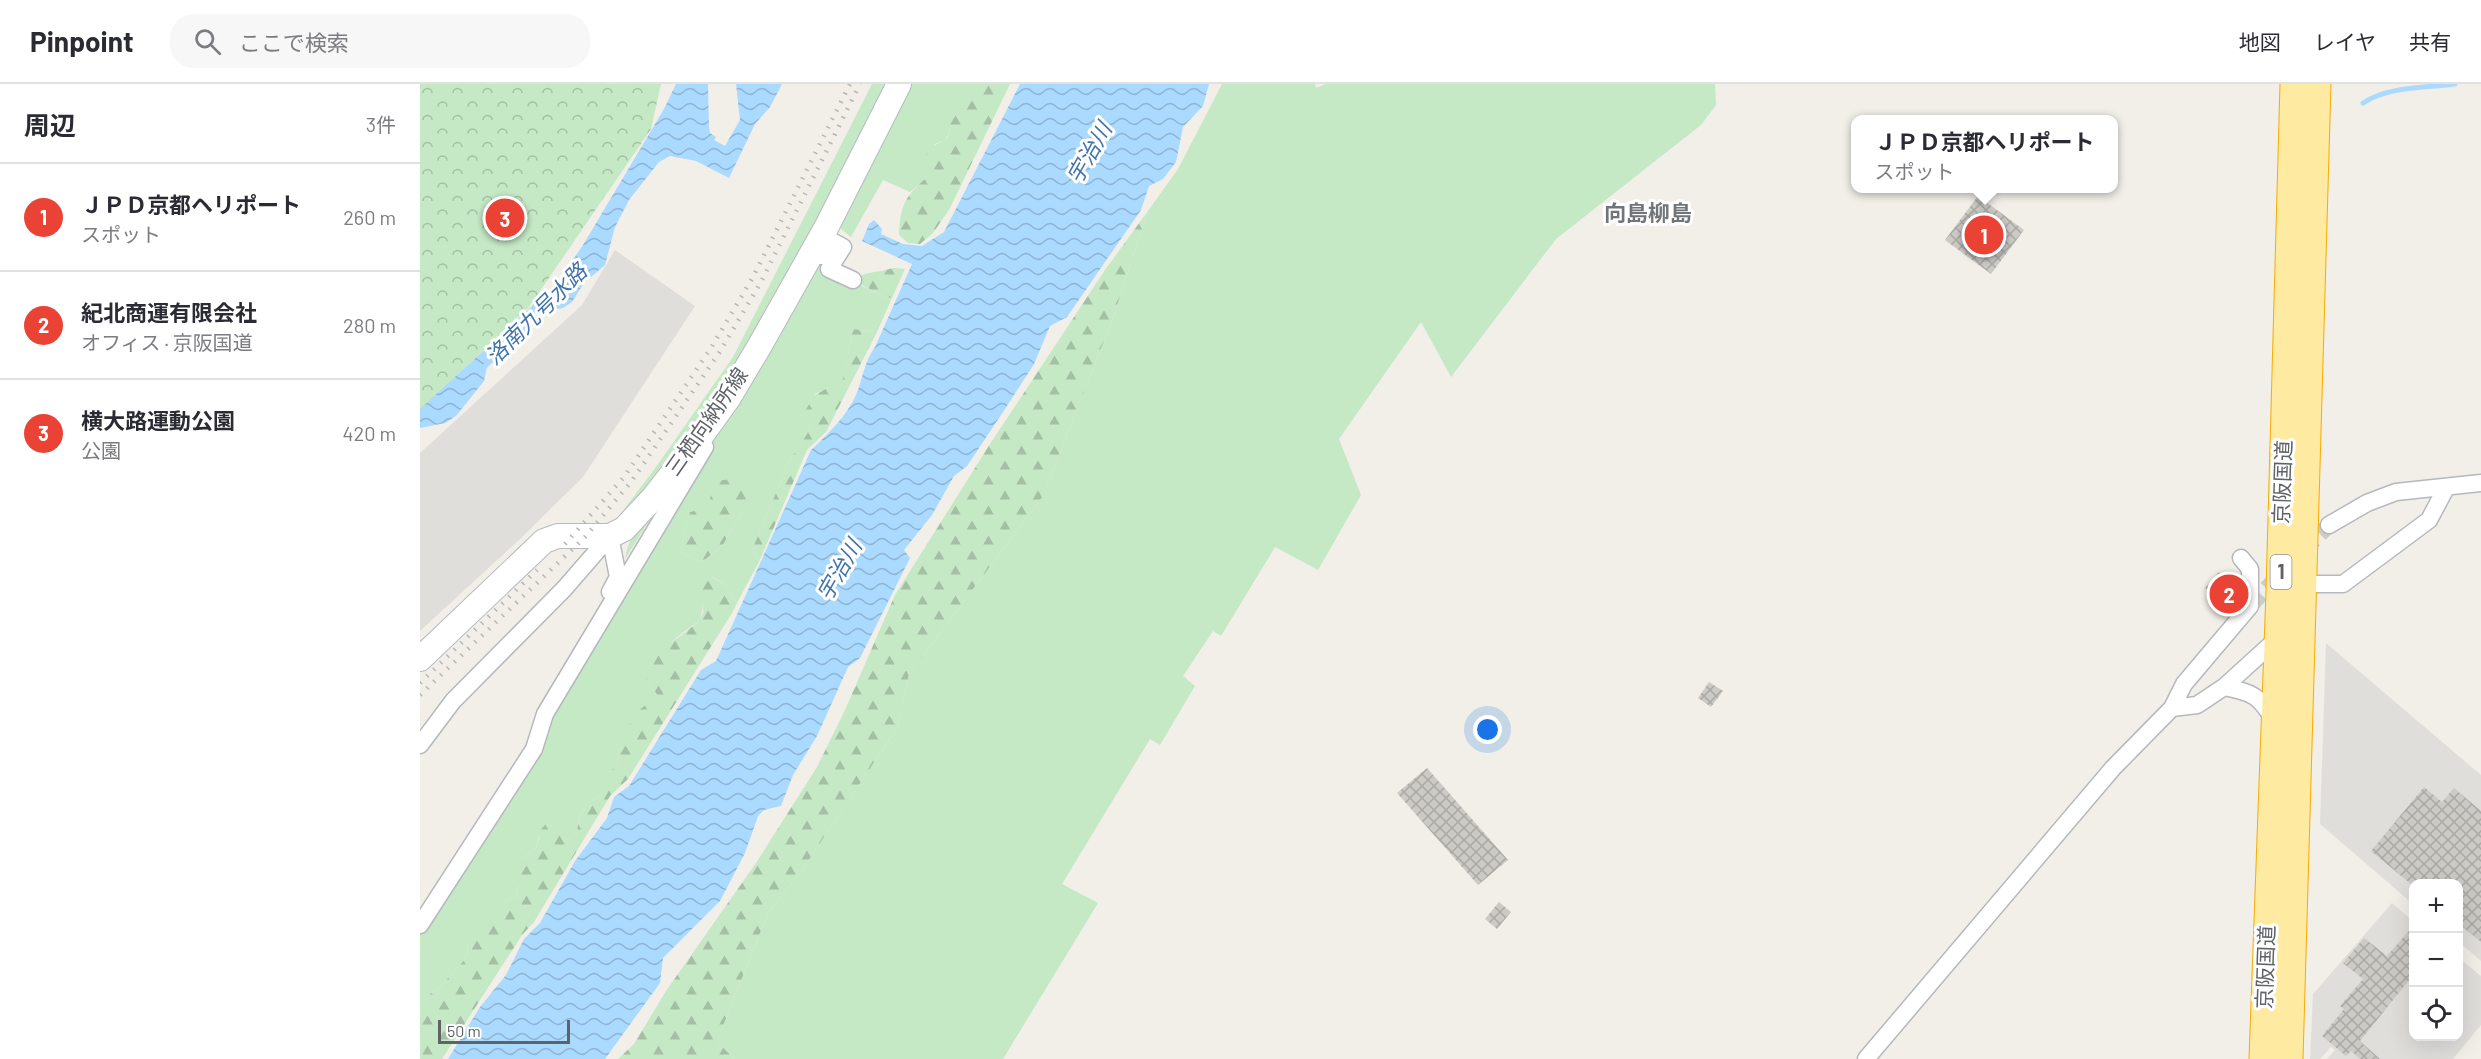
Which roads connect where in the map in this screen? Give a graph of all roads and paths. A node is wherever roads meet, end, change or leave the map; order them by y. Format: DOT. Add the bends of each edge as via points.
graph roads {
  1 [pos="899,84"];
  2 [pos="2294,84"];
  3 [pos="2317,84"];
  4 [pos="852,280"];
  5 [pos="2481,483"];
  6 [pos="2446,488"];
  7 [pos="2329,525"];
  8 [pos="610,536"];
  9 [pos="2241,558"];
  10 [pos="631,571"];
  11 [pos="2303,584"];
  12 [pos="2278,638"];
  13 [pos="420,659"];
  14 [pos="2224,687"];
  15 [pos="2172,708"];
  16 [pos="2274,721"];
  17 [pos="420,745"];
  18 [pos="420,913"];
  19 [pos="420,925"];
  20 [pos="1866,1059"];
  21 [pos="2263,1059"];
  22 [pos="2289,1059"];
  1 -- 8 [label="main road, 三栖向納所線" via="826,228 728,399 653,498 624,530"];
  2 -- 12 [label="highway, 京阪国道 / 1"];
  3 -- 11 [label="highway, 京阪国道 / 1"];
  4 -- 10 [label="street" via="829,269 843,247 830,240"];
  5 -- 6 [label="street"];
  6 -- 7 [label="street" via="2396,492"];
  6 -- 11 [label="street" via="2428,520 2343,584"];
  8 -- 10 [label="street"];
  8 -- 13 [label="main road" via="558,536 544,541"];
  8 -- 17 [label="street" via="564,590 453,701"];
  8 -- 18 [label="street" via="618,576 474,832"];
  9 -- 15 [label="street" via="2250,569 2250,606 2184,684"];
  10 -- 19 [label="street" via="545,714 534,749"];
  11 -- 22 [label="highway, 京阪国道 / 1"];
  12 -- 14 [label="street"];
  12 -- 16 [label="highway, 京阪国道 / 1"];
  14 -- 15 [label="street" via="2198,705"];
  14 -- 16 [label="street" via="2262,700"];
  15 -- 20 [label="street" via="2113,768"];
  16 -- 21 [label="highway, 京阪国道 / 1"];
}
